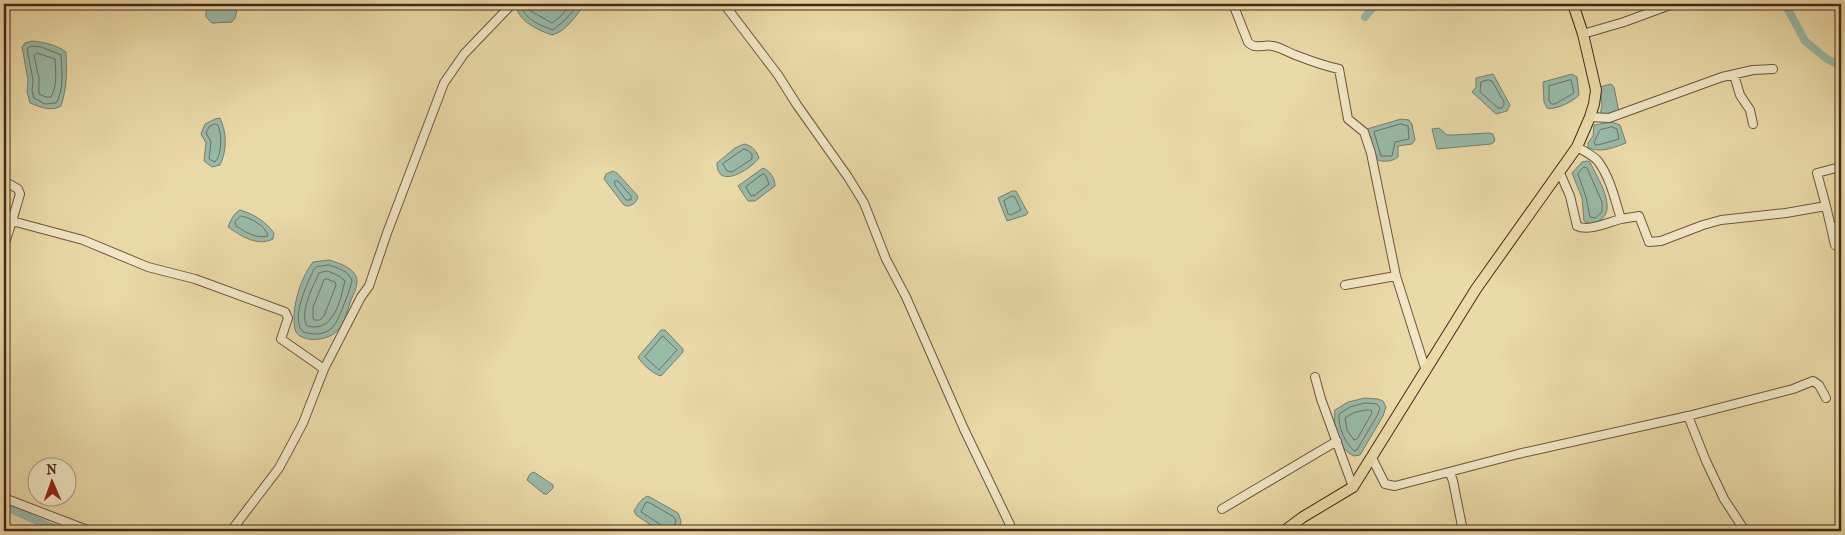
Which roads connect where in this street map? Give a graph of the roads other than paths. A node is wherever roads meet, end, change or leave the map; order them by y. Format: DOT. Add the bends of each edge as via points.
graph roads {
  1 [pos="512,4"];
  2 [pos="724,4"];
  3 [pos="1233,4"];
  4 [pos="1573,4"];
  5 [pos="1673,4"];
  6 [pos="1583,34"];
  7 [pos="1773,69"];
  8 [pos="1734,75"];
  9 [pos="1590,117"];
  10 [pos="1753,124"];
  11 [pos="1577,148"];
  12 [pos="1840,167"];
  13 [pos="1560,173"];
  14 [pos="4,182"];
  15 [pos="1826,206"];
  16 [pos="1621,219"];
  17 [pos="12,221"];
  18 [pos="1841,225"];
  19 [pos="1831,228"];
  20 [pos="1835,245"];
  21 [pos="4,246"];
  22 [pos="1396,276"];
  23 [pos="1345,285"];
  24 [pos="324,369"];
  25 [pos="1426,371"];
  26 [pos="1315,377"];
  27 [pos="1826,398"];
  28 [pos="1688,416"];
  29 [pos="1337,441"];
  30 [pos="1372,458"];
  31 [pos="1450,472"];
  32 [pos="1353,487"];
  33 [pos="4,498"];
  34 [pos="1222,509"];
  35 [pos="90,531"];
  36 [pos="231,531"];
  37 [pos="1013,531"];
  38 [pos="1284,531"];
  39 [pos="1463,531"];
  40 [pos="1746,531"];
  1 -- 24 [label="street" via="464,54 444,84 369,286"];
  2 -- 37 [label="street" via="778,75 864,203 886,259"];
  3 -- 22 [label="street" via="1251,46 1282,48 1296,56 1339,69 1348,119 1364,132 1371,153"];
  4 -- 6 [label="main road"];
  5 -- 6 [label="street"];
  6 -- 9 [label="main road" via="1596,90"];
  7 -- 8 [label="street"];
  8 -- 9 [label="street" via="1609,118"];
  8 -- 10 [label="street"];
  9 -- 11 [label="main road"];
  11 -- 13 [label="main road"];
  11 -- 16 [label="street" via="1597,160 1602,168"];
  12 -- 15 [label="street" via="1817,173"];
  13 -- 16 [label="street" via="1577,226 1589,228"];
  13 -- 25 [label="main road" via="1476,289"];
  14 -- 17 [label="street" via="18,189 20,194"];
  15 -- 16 [label="street" via="1721,220 1651,243 1639,216"];
  15 -- 19 [label="street"];
  17 -- 21 [label="street"];
  17 -- 24 [label="street" via="84,240 148,267 195,279 285,312 288,318 281,339"];
  18 -- 19 [label="street"];
  19 -- 20 [label="street"];
  22 -- 23 [label="street"];
  22 -- 25 [label="street"];
  24 -- 36 [label="street" via="303,423 279,468"];
  25 -- 30 [label="main road"];
  26 -- 29 [label="street"];
  27 -- 28 [label="street" via="1813,381"];
  28 -- 31 [label="street"];
  28 -- 40 [label="street" via="1720,490"];
  29 -- 32 [label="street"];
  29 -- 34 [label="street"];
  30 -- 31 [label="street" via="1385,484 1395,486"];
  30 -- 32 [label="main road"];
  31 -- 39 [label="street"];
  32 -- 38 [label="main road"];
  33 -- 35 [label="street"];
}
